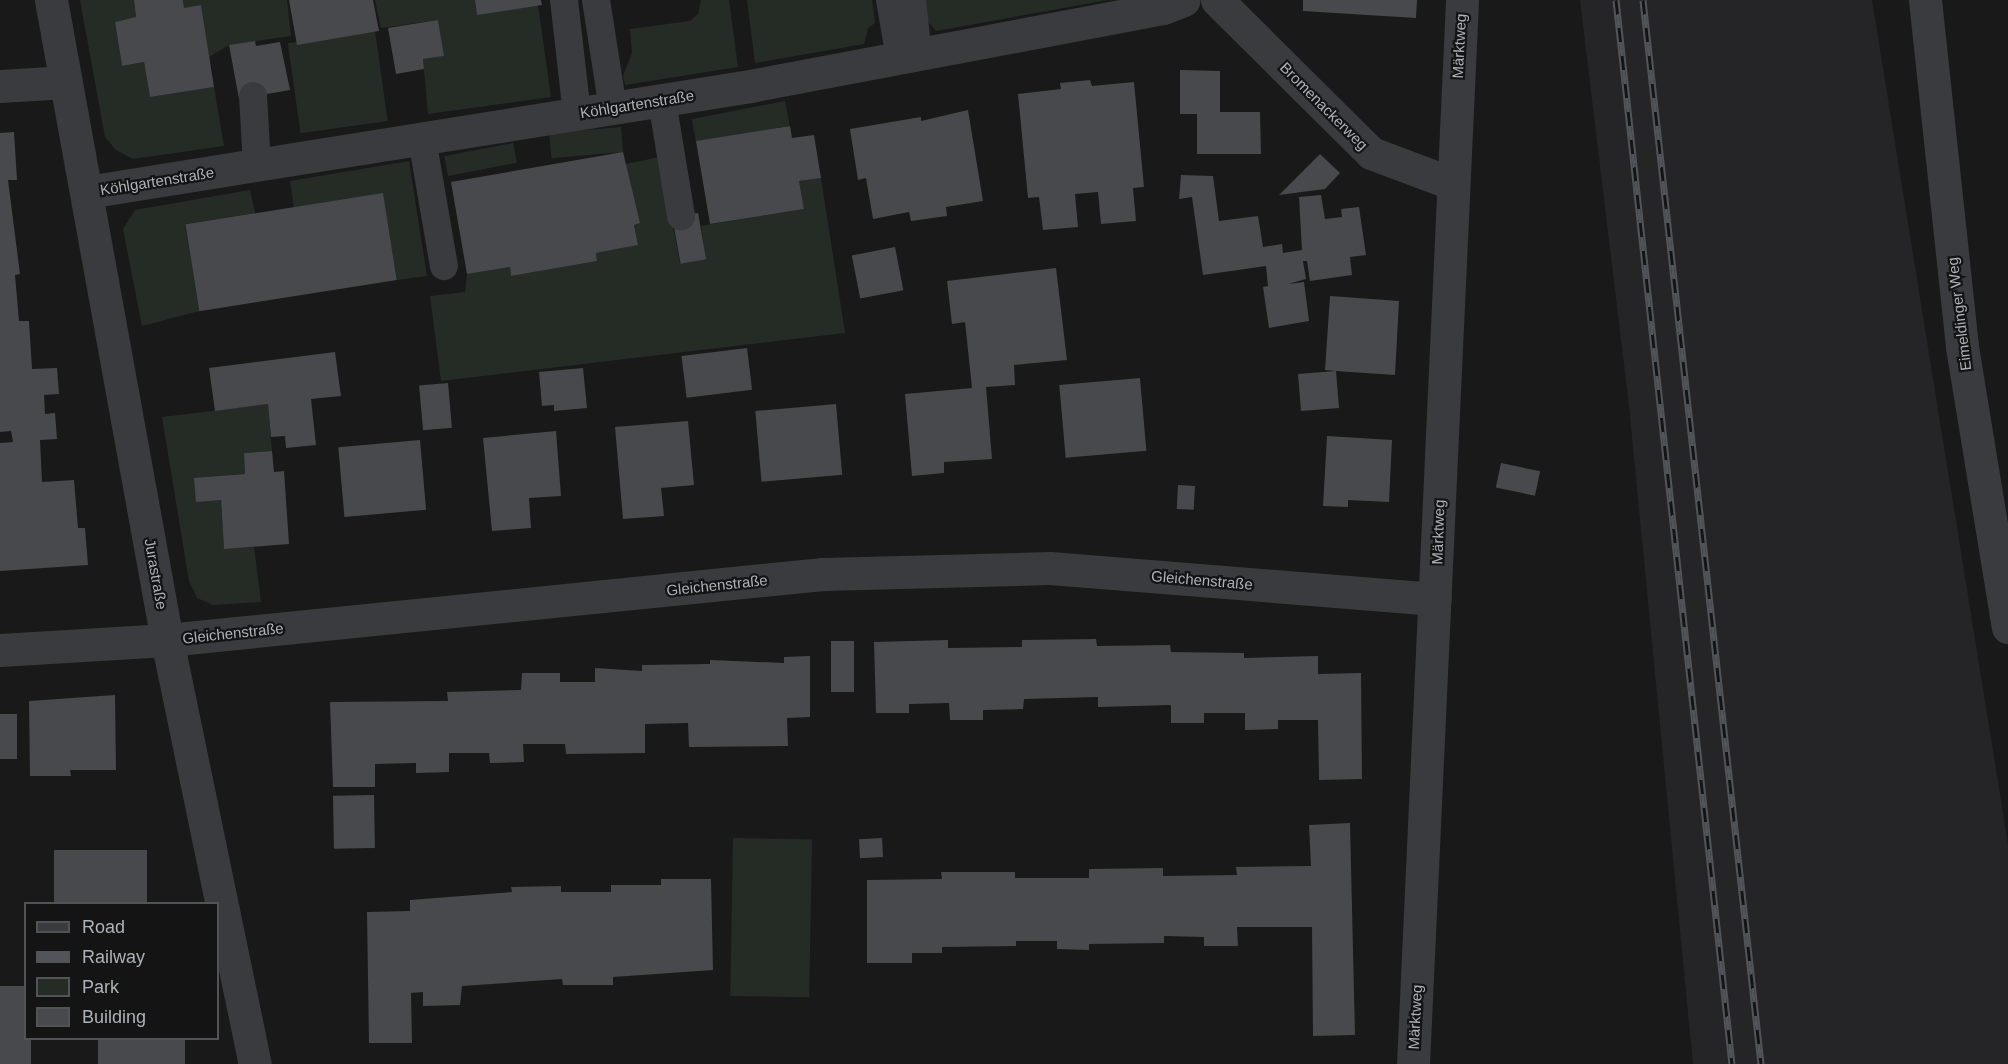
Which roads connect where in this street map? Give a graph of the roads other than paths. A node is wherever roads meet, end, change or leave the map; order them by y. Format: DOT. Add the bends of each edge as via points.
graph roads {
  1 [pos="51,0"];
  2 [pos="564,0"];
  3 [pos="596,0"];
  4 [pos="890,0"];
  5 [pos="912,0"];
  6 [pos="1184,0"];
  7 [pos="1217,0"];
  8 [pos="1462,0"];
  9 [pos="1925,0"];
  10 [pos="909,56"];
  11 [pos="66,82"];
  12 [pos="0,86"];
  13 [pos="253,96"];
  14 [pos="662,100"];
  15 [pos="613,109"];
  16 [pos="577,114"];
  17 [pos="422,139"];
  18 [pos="257,165"];
  19 [pos="1451,183"];
  20 [pos="87,192"];
  21 [pos="681,216"];
  22 [pos="444,266"];
  23 [pos="1435,599"];
  24 [pos="2008,627"];
  25 [pos="167,640"];
  26 [pos="0,650"];
  27 [pos="255,1064"];
  28 [pos="1413,1064"];
  1 -- 11 [label="street, Jurastraße"];
  2 -- 16 [label="lane"];
  3 -- 15 [label="lane"];
  4 -- 10 [label="lane"];
  5 -- 10 [label="lane"];
  6 -- 10 [label="street, Köhlgartenstraße" via="1162,8"];
  7 -- 19 [label="street, Bromenackerweg" via="1371,153"];
  8 -- 19 [label="street, Märktweg"];
  9 -- 24 [label="street, Eimeldinger Weg" via="1962,347"];
  10 -- 14 [label="street, Köhlgartenstraße"];
  11 -- 12 [label="street"];
  11 -- 20 [label="street, Jurastraße"];
  13 -- 18 [label="lane"];
  14 -- 15 [label="street, Köhlgartenstraße"];
  14 -- 21 [label="lane"];
  15 -- 16 [label="street, Köhlgartenstraße"];
  16 -- 17 [label="street, Köhlgartenstraße"];
  17 -- 18 [label="street, Köhlgartenstraße"];
  17 -- 22 [label="lane"];
  18 -- 20 [label="street, Köhlgartenstraße"];
  19 -- 23 [label="street, Märktweg"];
  20 -- 25 [label="street, Jurastraße"];
  23 -- 25 [label="street, Gleichenstraße" via="1050,568 835,574"];
  23 -- 28 [label="street, Märktweg"];
  25 -- 26 [label="street, Gleichenstraße"];
  25 -- 27 [label="street, Jurastraße"];
}
